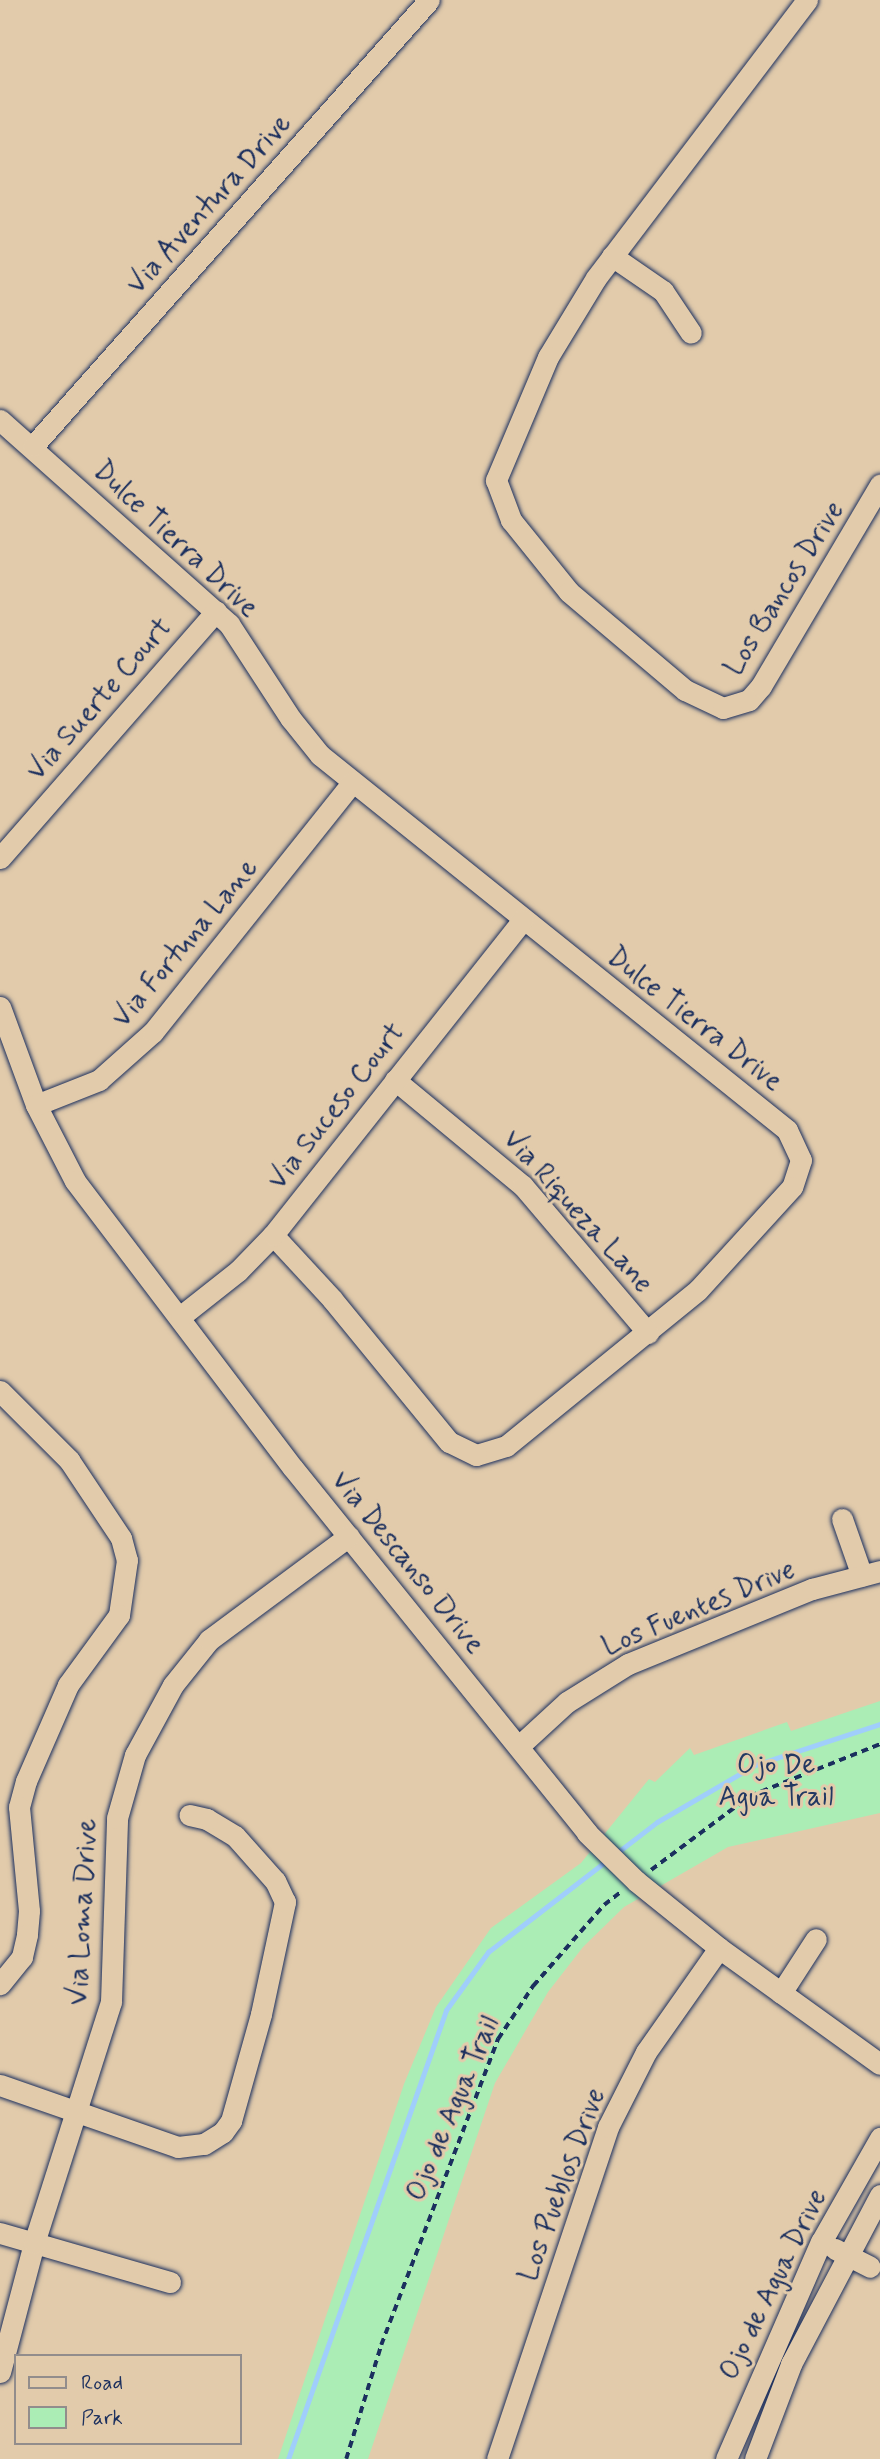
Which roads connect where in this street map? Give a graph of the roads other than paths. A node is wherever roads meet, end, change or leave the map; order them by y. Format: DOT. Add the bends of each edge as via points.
graph roads {
  1 [pos="429,0"];
  2 [pos="807,0"];
  3 [pos="612,256"];
  4 [pos="691,333"];
  5 [pos="0,420"];
  6 [pos="33,446"];
  7 [pos="880,485"];
  8 [pos="216,611"];
  9 [pos="352,783"];
  10 [pos="0,858"];
  11 [pos="523,920"];
  12 [pos="0,1007"];
  13 [pos="395,1080"];
  14 [pos="36,1105"];
  15 [pos="273,1235"];
  16 [pos="181,1316"];
  17 [pos="648,1333"];
  18 [pos="0,1391"];
  19 [pos="842,1519"];
  20 [pos="349,1535"];
  21 [pos="871,1574"];
  22 [pos="519,1746"];
  23 [pos="189,1815"];
  24 [pos="816,1939"];
  25 [pos="719,1948"];
  26 [pos="0,1984"];
  27 [pos="781,1993"];
  28 [pos="880,2064"];
  29 [pos="0,2085"];
  30 [pos="76,2111"];
  31 [pos="880,2138"];
  32 [pos="880,2195"];
  33 [pos="0,2233"];
  34 [pos="821,2242"];
  35 [pos="34,2243"];
  36 [pos="846,2255"];
  37 [pos="870,2267"];
  38 [pos="170,2282"];
  39 [pos="0,2372"];
  40 [pos="497,2459"];
  41 [pos="726,2459"];
  42 [pos="755,2459"];
  1 -- 6 [label="street, Via Aventura Drive"];
  2 -- 3 [label="street, Los Bancos Drive"];
  3 -- 4 [label="street" via="663,291"];
  3 -- 7 [label="street, Los Bancos Drive" via="548,358 496,480 511,520 592,615 685,690 711,706 735,708 761,685"];
  5 -- 6 [label="street, Dulce Tierra Drive"];
  6 -- 8 [label="street, Dulce Tierra Drive"];
  8 -- 9 [label="street, Dulce Tierra Drive" via="257,662 291,719 320,755"];
  8 -- 10 [label="street, Via Suerte Court"];
  9 -- 11 [label="street, Dulce Tierra Drive"];
  9 -- 14 [label="street, Via Fortuna Lane" via="153,1032 99,1080"];
  11 -- 13 [label="street, Via Suceso Court"];
  11 -- 17 [label="street, Dulce Tierra Drive" via="787,1129 799,1151 801,1160 792,1187 698,1290"];
  12 -- 14 [label="street, Via Descanso Drive"];
  13 -- 15 [label="street, Via Suceso Court"];
  13 -- 17 [label="street, Via Riqueza Lane" via="523,1186"];
  14 -- 16 [label="street, Via Descanso Drive" via="75,1181"];
  15 -- 16 [label="street, Via Suceso Court" via="238,1271"];
  15 -- 17 [label="street, Dulce Tierra Drive" via="449,1442 476,1455 506,1446"];
  16 -- 20 [label="street, Via Descanso Drive"];
  18 -- 26 [label="street" via="69,1460 121,1538 127,1560 119,1615 68,1685 26,1781 19,1807 27,1935 22,1957"];
  19 -- 21 [label="street"];
  20 -- 22 [label="street, Via Descanso Drive"];
  20 -- 30 [label="street, Via Loma Drive" via="209,1640 173,1685 145,1732 117,1818 111,2002"];
  21 -- 22 [label="street, Los Fuentes Drive" via="735,1618 628,1664 567,1702"];
  22 -- 25 [label="street, Via Descanso Drive" via="605,1851"];
  23 -- 30 [label="street" via="207,1819 235,1836 275,1881 285,1902 285,1920 231,2121 212,2141 191,2148"];
  24 -- 27 [label="street"];
  25 -- 27 [label="street, Via Descanso Drive"];
  25 -- 40 [label="street, Los Pueblos Drive" via="646,2052 608,2127"];
  27 -- 28 [label="street, Via Descanso Drive"];
  29 -- 30 [label="street"];
  30 -- 35 [label="street, Via Loma Drive"];
  31 -- 34 [label="street, Ojo de Agua Drive"];
  32 -- 36 [label="street"];
  33 -- 35 [label="street"];
  34 -- 36 [label="street"];
  34 -- 41 [label="street, Ojo de Agua Drive"];
  35 -- 38 [label="street"];
  35 -- 39 [label="street, Via Loma Drive"];
  36 -- 37 [label="street"];
  36 -- 42 [label="street" via="791,2364"];
}
